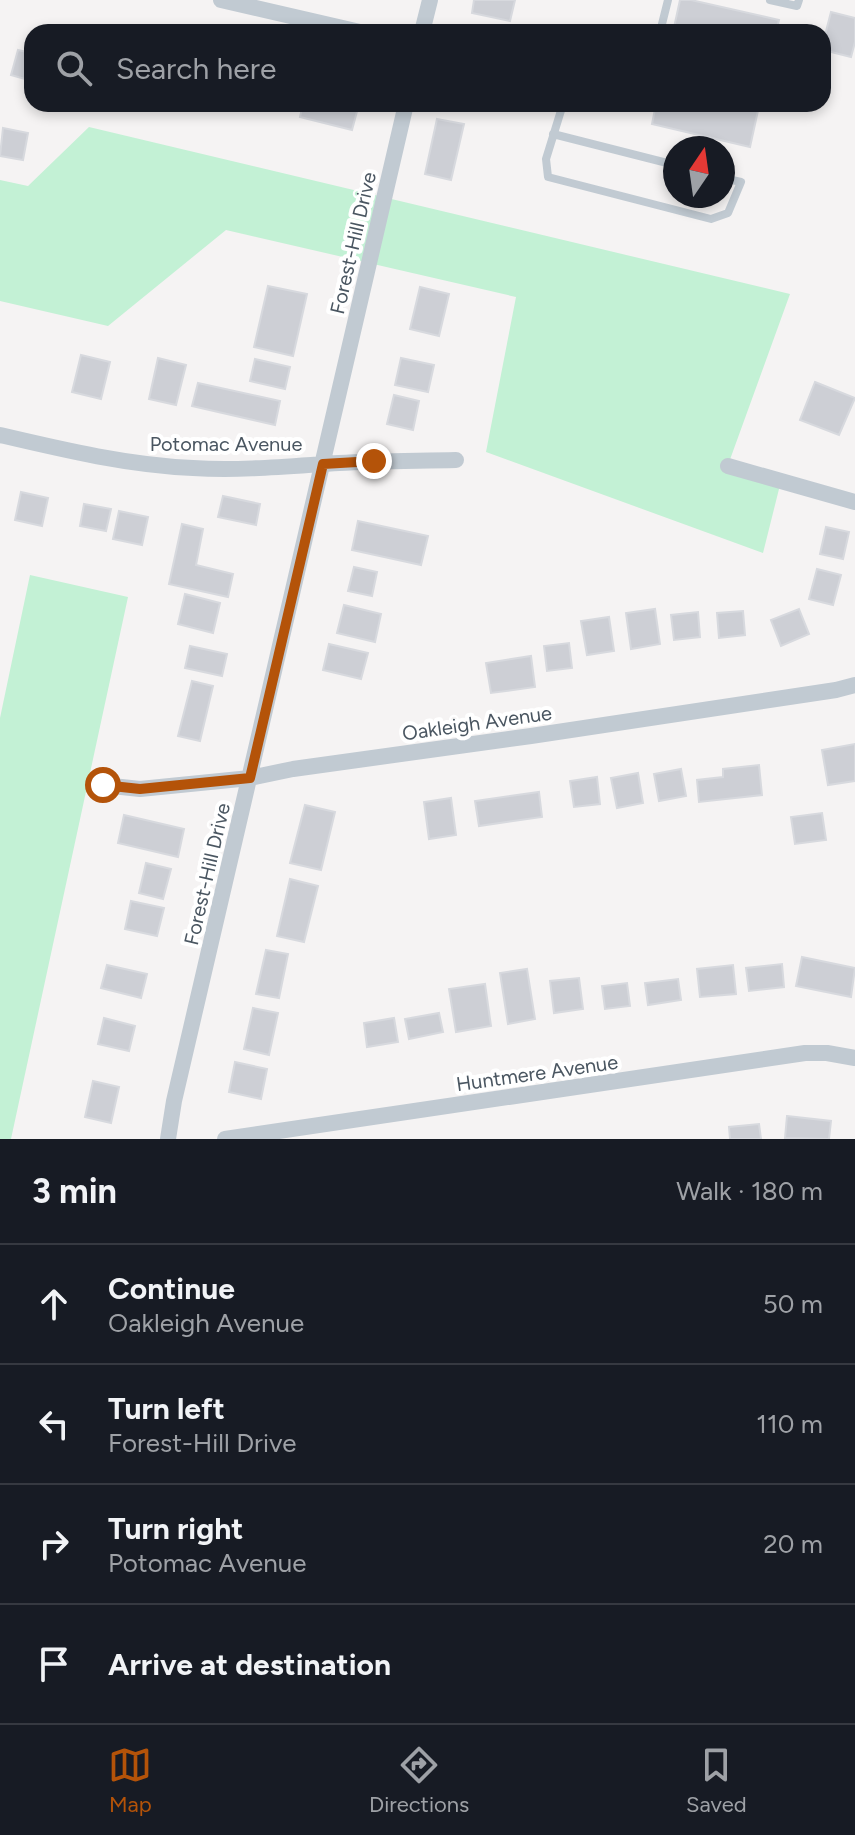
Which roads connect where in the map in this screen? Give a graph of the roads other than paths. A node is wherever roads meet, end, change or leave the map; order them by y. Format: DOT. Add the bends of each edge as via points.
graph roads {
  1 [pos="221,0"];
  2 [pos="430,0"];
  3 [pos="668,0"];
  4 [pos="770,0"];
  5 [pos="799,0"];
  6 [pos="325,24"];
  7 [pos="424,24"];
  8 [pos="662,24"];
  9 [pos="404,112"];
  10 [pos="560,112"];
  11 [pos="553,134"];
  12 [pos="663,162"];
  13 [pos="735,181"];
  14 [pos="735,196"];
  15 [pos="663,207"];
  16 [pos="668,208"];
  17 [pos="730,208"];
  18 [pos="0,435"];
  19 [pos="456,460"];
  20 [pos="323,464"];
  21 [pos="728,466"];
  22 [pos="855,502"];
  23 [pos="855,685"];
  24 [pos="250,778"];
  25 [pos="103,785"];
  26 [pos="855,1058"];
  27 [pos="168,1139"];
  28 [pos="225,1139"];
  1 -- 6 [label="street"];
  2 -- 7 [label="street"];
  3 -- 8 [label="lane"];
  4 -- 5 [label="lane" via="797,6"];
  9 -- 20 [label="street, Forest-Hill Drive"];
  10 -- 11 [label="lane"];
  11 -- 12 [label="lane"];
  11 -- 15 [label="lane" via="546,159 548,177"];
  13 -- 14 [label="lane" via="741,182"];
  16 -- 17 [label="lane" via="711,219"];
  18 -- 20 [label="street, Potomac Avenue" via="139,464"];
  19 -- 20 [label="street, Potomac Avenue"];
  20 -- 24 [label="street, Forest-Hill Drive"];
  21 -- 22 [label="street"];
  23 -- 24 [label="street, Oakleigh Avenue"];
  24 -- 25 [label="street, Oakleigh Avenue" via="140,789"];
  24 -- 27 [label="street, Forest-Hill Drive"];
  26 -- 28 [label="street, Huntmere Avenue" via="805,1053"];
}
